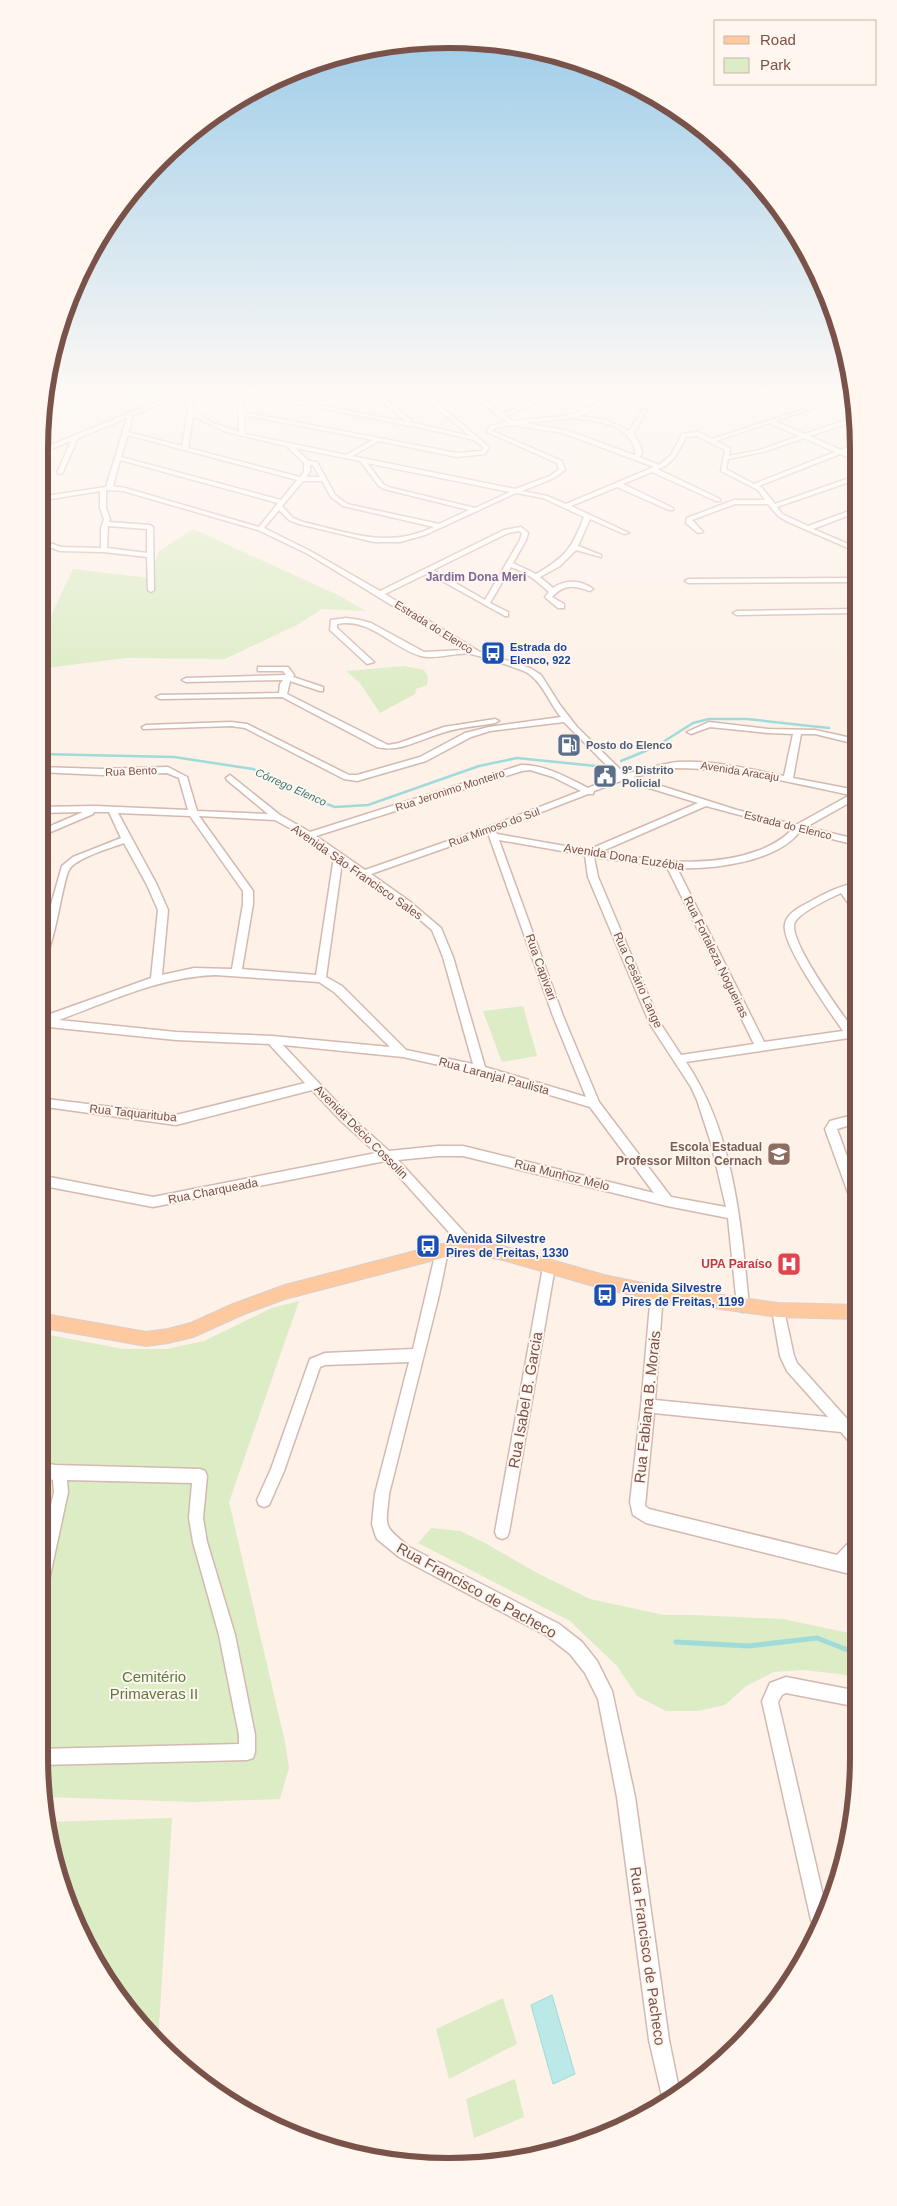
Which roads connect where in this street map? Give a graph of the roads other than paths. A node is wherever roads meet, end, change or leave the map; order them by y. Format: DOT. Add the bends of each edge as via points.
graph roads {
  1 [pos="105,496"];
  2 [pos="150,496"];
  3 [pos="252,496"];
  4 [pos="287,496"];
  5 [pos="333,496"];
  6 [pos="420,496"];
  7 [pos="504,496"];
  8 [pos="541,496"];
  9 [pos="592,496"];
  10 [pos="642,496"];
  11 [pos="709,496"];
  12 [pos="765,496"];
  13 [pos="798,496"];
  14 [pos="718,500"];
  15 [pos="280,504"];
  16 [pos="772,504"];
  17 [pos="567,506"];
  18 [pos="670,509"];
  19 [pos="476,510"];
  20 [pos="850,513"];
  21 [pos="588,515"];
  22 [pos="105,524"];
  23 [pos="440,526"];
  24 [pos="260,529"];
  25 [pos="806,529"];
  26 [pos="700,532"];
  27 [pos="626,533"];
  28 [pos="48,544"];
  29 [pos="850,546"];
  30 [pos="576,547"];
  31 [pos="104,550"];
  32 [pos="149,555"];
  33 [pos="598,556"];
  34 [pos="508,564"];
  35 [pos="430,571"];
  36 [pos="536,577"];
  37 [pos="850,580"];
  38 [pos="688,582"];
  39 [pos="590,589"];
  40 [pos="151,590"];
  41 [pos="553,592"];
  42 [pos="380,594"];
  43 [pos="487,602"];
  44 [pos="560,606"];
  45 [pos="850,611"];
  46 [pos="737,613"];
  47 [pos="505,614"];
  48 [pos="472,651"];
  49 [pos="370,662"];
  50 [pos="261,668"];
  51 [pos="288,678"];
  52 [pos="186,680"];
  53 [pos="320,689"];
  54 [pos="283,695"];
  55 [pos="160,697"];
  56 [pos="563,716"];
  57 [pos="146,727"];
  58 [pos="798,731"];
  59 [pos="691,732"];
  60 [pos="850,740"];
  61 [pos="48,769"];
  62 [pos="623,777"];
  63 [pos="230,778"];
  64 [pos="788,779"];
  65 [pos="590,792"];
  66 [pos="850,793"];
  67 [pos="850,797"];
  68 [pos="704,804"];
  69 [pos="48,810"];
  70 [pos="95,810"];
  71 [pos="112,810"];
  72 [pos="194,814"];
  73 [pos="277,817"];
  74 [pos="797,828"];
  75 [pos="48,830"];
  76 [pos="493,833"];
  77 [pos="309,835"];
  78 [pos="126,839"];
  79 [pos="850,841"];
  80 [pos="589,853"];
  81 [pos="338,857"];
  82 [pos="671,866"];
  83 [pos="363,874"];
  84 [pos="850,887"];
  85 [pos="843,888"];
  86 [pos="850,899"];
  87 [pos="48,935"];
  88 [pos="237,972"];
  89 [pos="321,978"];
  90 [pos="156,980"];
  91 [pos="48,1019"];
  92 [pos="48,1023"];
  93 [pos="850,1028"];
  94 [pos="850,1035"];
  95 [pos="272,1040"];
  96 [pos="761,1048"];
  97 [pos="403,1054"];
  98 [pos="679,1059"];
  99 [pos="480,1070"];
  100 [pos="313,1086"];
  101 [pos="48,1103"];
  102 [pos="594,1104"];
  103 [pos="850,1120"];
  104 [pos="388,1156"];
  105 [pos="48,1182"];
  106 [pos="850,1182"];
  107 [pos="667,1201"];
  108 [pos="734,1214"];
  109 [pos="470,1247"];
  110 [pos="442,1251"];
  111 [pos="549,1267"];
  112 [pos="657,1293"];
  113 [pos="743,1306"];
  114 [pos="778,1310"];
  115 [pos="850,1312"];
  116 [pos="48,1322"];
  117 [pos="418,1355"];
  118 [pos="648,1406"];
  119 [pos="845,1426"];
  120 [pos="850,1432"];
  121 [pos="48,1471"];
  122 [pos="54,1472"];
  123 [pos="264,1500"];
  124 [pos="502,1532"];
  125 [pos="48,1548"];
  126 [pos="850,1552"];
  127 [pos="839,1564"];
  128 [pos="850,1566"];
  129 [pos="850,1697"];
  130 [pos="48,1757"];
  131 [pos="818,1913"];
  132 [pos="670,2092"];
  1 -- 22 [label="street"];
  2 -- 24 [label="street, Estrada do Elenco"];
  3 -- 15 [label="street"];
  4 -- 15 [label="street"];
  5 -- 23 [label="street" via="345,505"];
  6 -- 19 [label="street"];
  7 -- 19 [label="street"];
  8 -- 17 [label="street"];
  9 -- 17 [label="street"];
  10 -- 18 [label="street"];
  11 -- 14 [label="street"];
  12 -- 16 [label="street"];
  13 -- 16 [label="street"];
  15 -- 23 [label="street" via="291,519 301,524 374,540 411,538"];
  15 -- 24 [label="street"];
  16 -- 25 [label="street" via="784,518"];
  16 -- 26 [label="street" via="734,502 689,519 688,522"];
  17 -- 21 [label="street"];
  19 -- 23 [label="street"];
  20 -- 25 [label="street"];
  21 -- 27 [label="street"];
  21 -- 30 [label="street"];
  22 -- 31 [label="street"];
  22 -- 32 [label="street" via="150,527"];
  24 -- 42 [label="street, Estrada do Elenco" via="317,557"];
  25 -- 29 [label="street"];
  28 -- 31 [label="street" via="60,549"];
  30 -- 33 [label="street"];
  30 -- 36 [label="street" via="565,560"];
  31 -- 32 [label="street"];
  32 -- 40 [label="street"];
  34 -- 35 [label="street" via="525,535 521,529 506,531"];
  34 -- 36 [label="street"];
  34 -- 43 [label="street"];
  35 -- 42 [label="street"];
  35 -- 43 [label="street"];
  36 -- 41 [label="street"];
  37 -- 38 [label="street"];
  39 -- 41 [label="street" via="569,582"];
  41 -- 44 [label="street" via="548,598"];
  42 -- 48 [label="street, Estrada do Elenco"];
  43 -- 47 [label="street"];
  45 -- 46 [label="street"];
  48 -- 49 [label="street" via="423,655 371,626 344,619 334,622 332,628"];
  48 -- 56 [label="street, Estrada do Elenco" via="538,677"];
  50 -- 51 [label="street" via="285,669 290,675"];
  51 -- 52 [label="street"];
  51 -- 53 [label="street"];
  51 -- 54 [label="street"];
  54 -- 55 [label="street"];
  54 -- 56 [label="street" via="388,747 444,729"];
  56 -- 57 [label="street" via="488,729 468,735 423,758 356,778 347,777 247,726"];
  56 -- 62 [label="street, Estrada do Elenco"];
  58 -- 59 [label="street" via="708,724"];
  58 -- 60 [label="street"];
  58 -- 64 [label="street"];
  61 -- 72 [label="street, Rua Bento" via="168,770 180,774 186,781"];
  62 -- 64 [label="street, Avenida Aracaju" via="692,764"];
  62 -- 65 [label="street, Rua Mimoso do Sul"];
  62 -- 68 [label="street, Estrada do Elenco"];
  63 -- 73 [label="street"];
  64 -- 66 [label="street, Avenida Aracaju"];
  65 -- 76 [label="street, Rua Mimoso do Sul"];
  65 -- 77 [label="street, Rua Jeronimo Monteiro" via="546,772 521,768"];
  67 -- 74 [label="street, Avenida Dona Euzébia"];
  68 -- 74 [label="street, Estrada do Elenco"];
  68 -- 80 [label="street"];
  69 -- 70 [label="street, Avenida São Francisco Sales"];
  70 -- 71 [label="street, Avenida São Francisco Sales"];
  70 -- 75 [label="street"];
  71 -- 72 [label="street, Avenida São Francisco Sales"];
  71 -- 78 [label="street"];
  72 -- 73 [label="street, Avenida São Francisco Sales"];
  72 -- 88 [label="street" via="248,891"];
  73 -- 77 [label="street, Avenida São Francisco Sales"];
  74 -- 79 [label="street, Estrada do Elenco"];
  74 -- 82 [label="street, Avenida Dona Euzébia" via="789,838 758,854 706,866"];
  76 -- 80 [label="street, Avenida Dona Euzébia"];
  76 -- 83 [label="street, Rua Mimoso do Sul"];
  76 -- 102 [label="street, Rua Capivari" via="558,1016"];
  77 -- 81 [label="street, Avenida São Francisco Sales"];
  78 -- 87 [label="street" via="76,859 65,868"];
  78 -- 90 [label="street" via="163,910"];
  80 -- 82 [label="street, Avenida Dona Euzébia"];
  80 -- 98 [label="street, Rua Cesário Lange" via="593,878 652,1015"];
  81 -- 83 [label="street, Avenida São Francisco Sales"];
  81 -- 89 [label="street"];
  82 -- 96 [label="street, Rua Fortaleza Nogueiras"];
  83 -- 99 [label="street, Avenida São Francisco Sales" via="436,928"];
  84 -- 85 [label="street"];
  85 -- 86 [label="street"];
  85 -- 93 [label="street" via="804,909 792,919 788,929 800,956"];
  88 -- 89 [label="street"];
  88 -- 90 [label="street" via="194,972"];
  89 -- 97 [label="street" via="338,989"];
  90 -- 91 [label="street"];
  92 -- 95 [label="street, Rua Laranjal Paulista" via="176,1036"];
  94 -- 96 [label="street"];
  95 -- 97 [label="street, Rua Laranjal Paulista"];
  95 -- 100 [label="street, Avenida Décio Cossolin"];
  96 -- 98 [label="street"];
  97 -- 99 [label="street, Rua Laranjal Paulista"];
  98 -- 108 [label="street, Rua Cesário Lange" via="703,1100"];
  99 -- 102 [label="street, Rua Laranjal Paulista"];
  100 -- 101 [label="street, Rua Taquarituba" via="176,1120"];
  100 -- 104 [label="street, Avenida Décio Cossolin"];
  102 -- 107 [label="street"];
  103 -- 106 [label="street" via="834,1124 831,1129"];
  104 -- 105 [label="street, Rua Charqueada" via="153,1202"];
  104 -- 107 [label="street, Rua Munhoz Melo" via="463,1151"];
  104 -- 109 [label="street, Avenida Décio Cossolin"];
  107 -- 108 [label="street, Rua Munhoz Melo"];
  108 -- 113 [label="street, Rua Cesário Lange"];
  109 -- 110 [label="main road"];
  109 -- 111 [label="main road"];
  110 -- 116 [label="main road" via="285,1292 193,1330 168,1336 146,1339"];
  110 -- 117 [label="street, Rua Francisco de Pacheco"];
  111 -- 112 [label="main road"];
  111 -- 124 [label="street, Rua Isabel B. Garcia"];
  112 -- 113 [label="main road"];
  112 -- 118 [label="street, Rua Fabiana B. Morais"];
  113 -- 114 [label="main road"];
  114 -- 115 [label="main road"];
  114 -- 119 [label="street" via="792,1367"];
  117 -- 123 [label="street" via="325,1359 315,1363"];
  117 -- 132 [label="street, Rua Francisco de Pacheco" via="382,1494 382,1534 404,1552 553,1630 576,1648 592,1667 606,1697 626,1798 659,2040"];
  118 -- 119 [label="street"];
  118 -- 127 [label="street, Rua Fabiana B. Morais" via="638,1510 646,1516"];
  119 -- 120 [label="street"];
  121 -- 122 [label="street"];
  122 -- 125 [label="street" via="60,1477 60,1492"];
  122 -- 130 [label="street" via="200,1476 196,1518 226,1635 247,1735 247,1752"];
  126 -- 127 [label="street"];
  127 -- 128 [label="street"];
  129 -- 131 [label="street" via="786,1685 776,1689 770,1701"];
}
